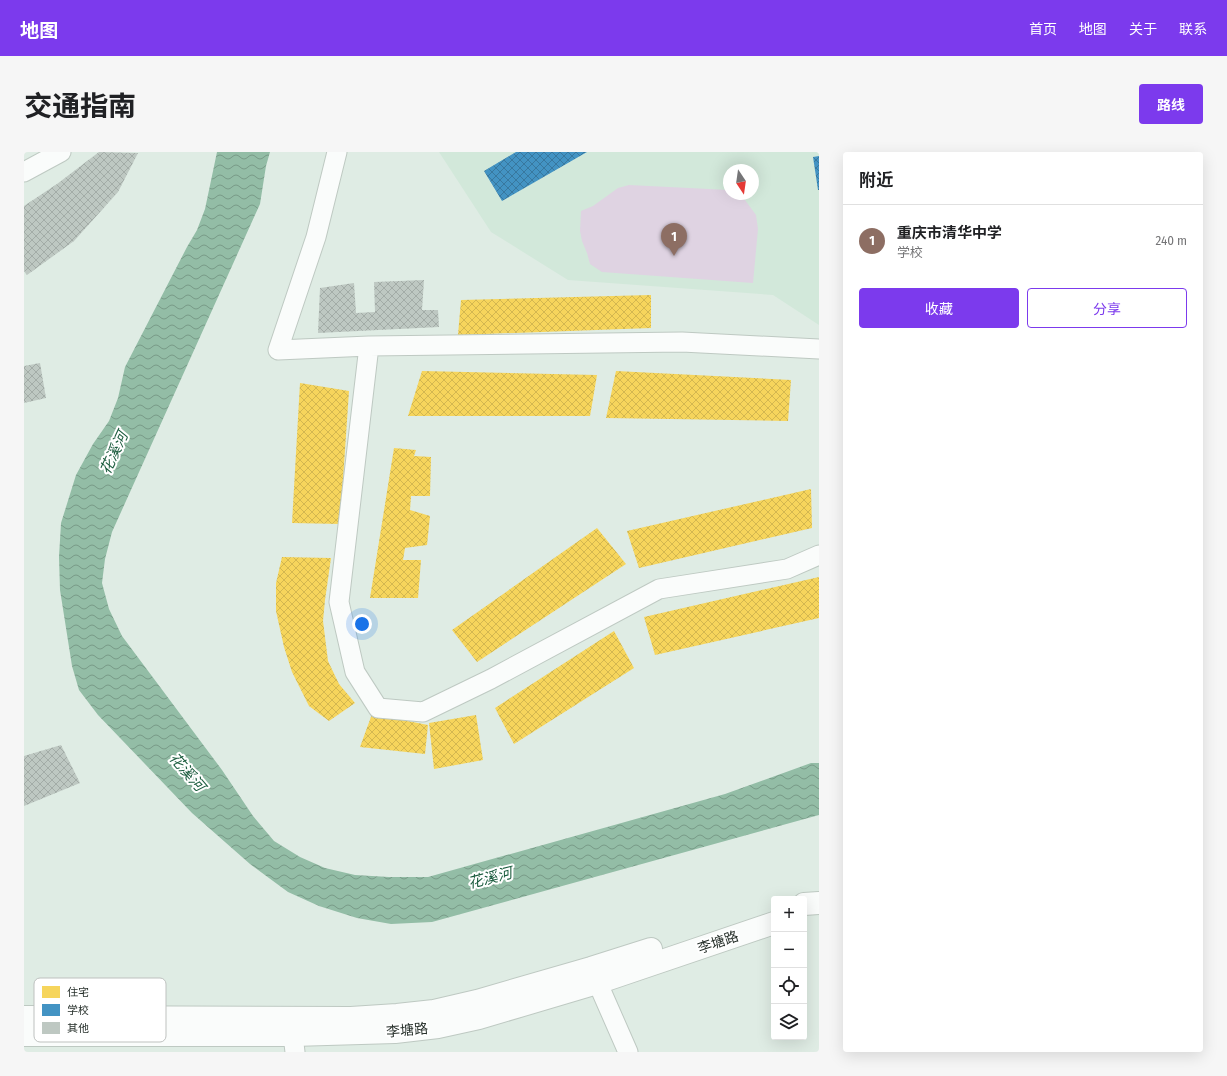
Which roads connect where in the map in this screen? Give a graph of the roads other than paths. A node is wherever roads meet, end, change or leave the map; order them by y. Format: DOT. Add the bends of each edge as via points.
graph roads {
  1 [pos="61,152"];
  2 [pos="337,152"];
  3 [pos="24,172"];
  4 [pos="369,346"];
  5 [pos="819,350"];
  6 [pos="819,555"];
  7 [pos="819,903"];
  8 [pos="807,904"];
  9 [pos="771,911"];
  10 [pos="819,916"];
  11 [pos="807,918"];
  12 [pos="771,924"];
  13 [pos="594,976"];
  14 [pos="24,1017"];
  15 [pos="34,1017"];
  16 [pos="166,1017"];
  17 [pos="24,1035"];
  18 [pos="34,1035"];
  19 [pos="166,1040"];
  20 [pos="294,1044"];
  21 [pos="628,1052"];
  1 -- 3 [label="street"];
  2 -- 4 [label="street" via="316,237 278,350"];
  4 -- 5 [label="street" via="682,342"];
  4 -- 6 [label="street" via="339,602 355,672 378,708 423,712 491,679 659,589 787,569"];
  7 -- 8 [label="main road"];
  9 -- 13 [label="main road, 李塘路"];
  10 -- 11 [label="main road"];
  12 -- 13 [label="main road, 李塘路"];
  13 -- 16 [label="main road, 李塘路" via="434,1010 397,1015 351,1018"];
  13 -- 20 [label="main road, 李塘路" via="479,1018 438,1027"];
  13 -- 21 [label="street"];
  14 -- 15 [label="main road, 李塘路"];
  17 -- 18 [label="main road, 李塘路"];
  19 -- 20 [label="main road, 李塘路"];
}
